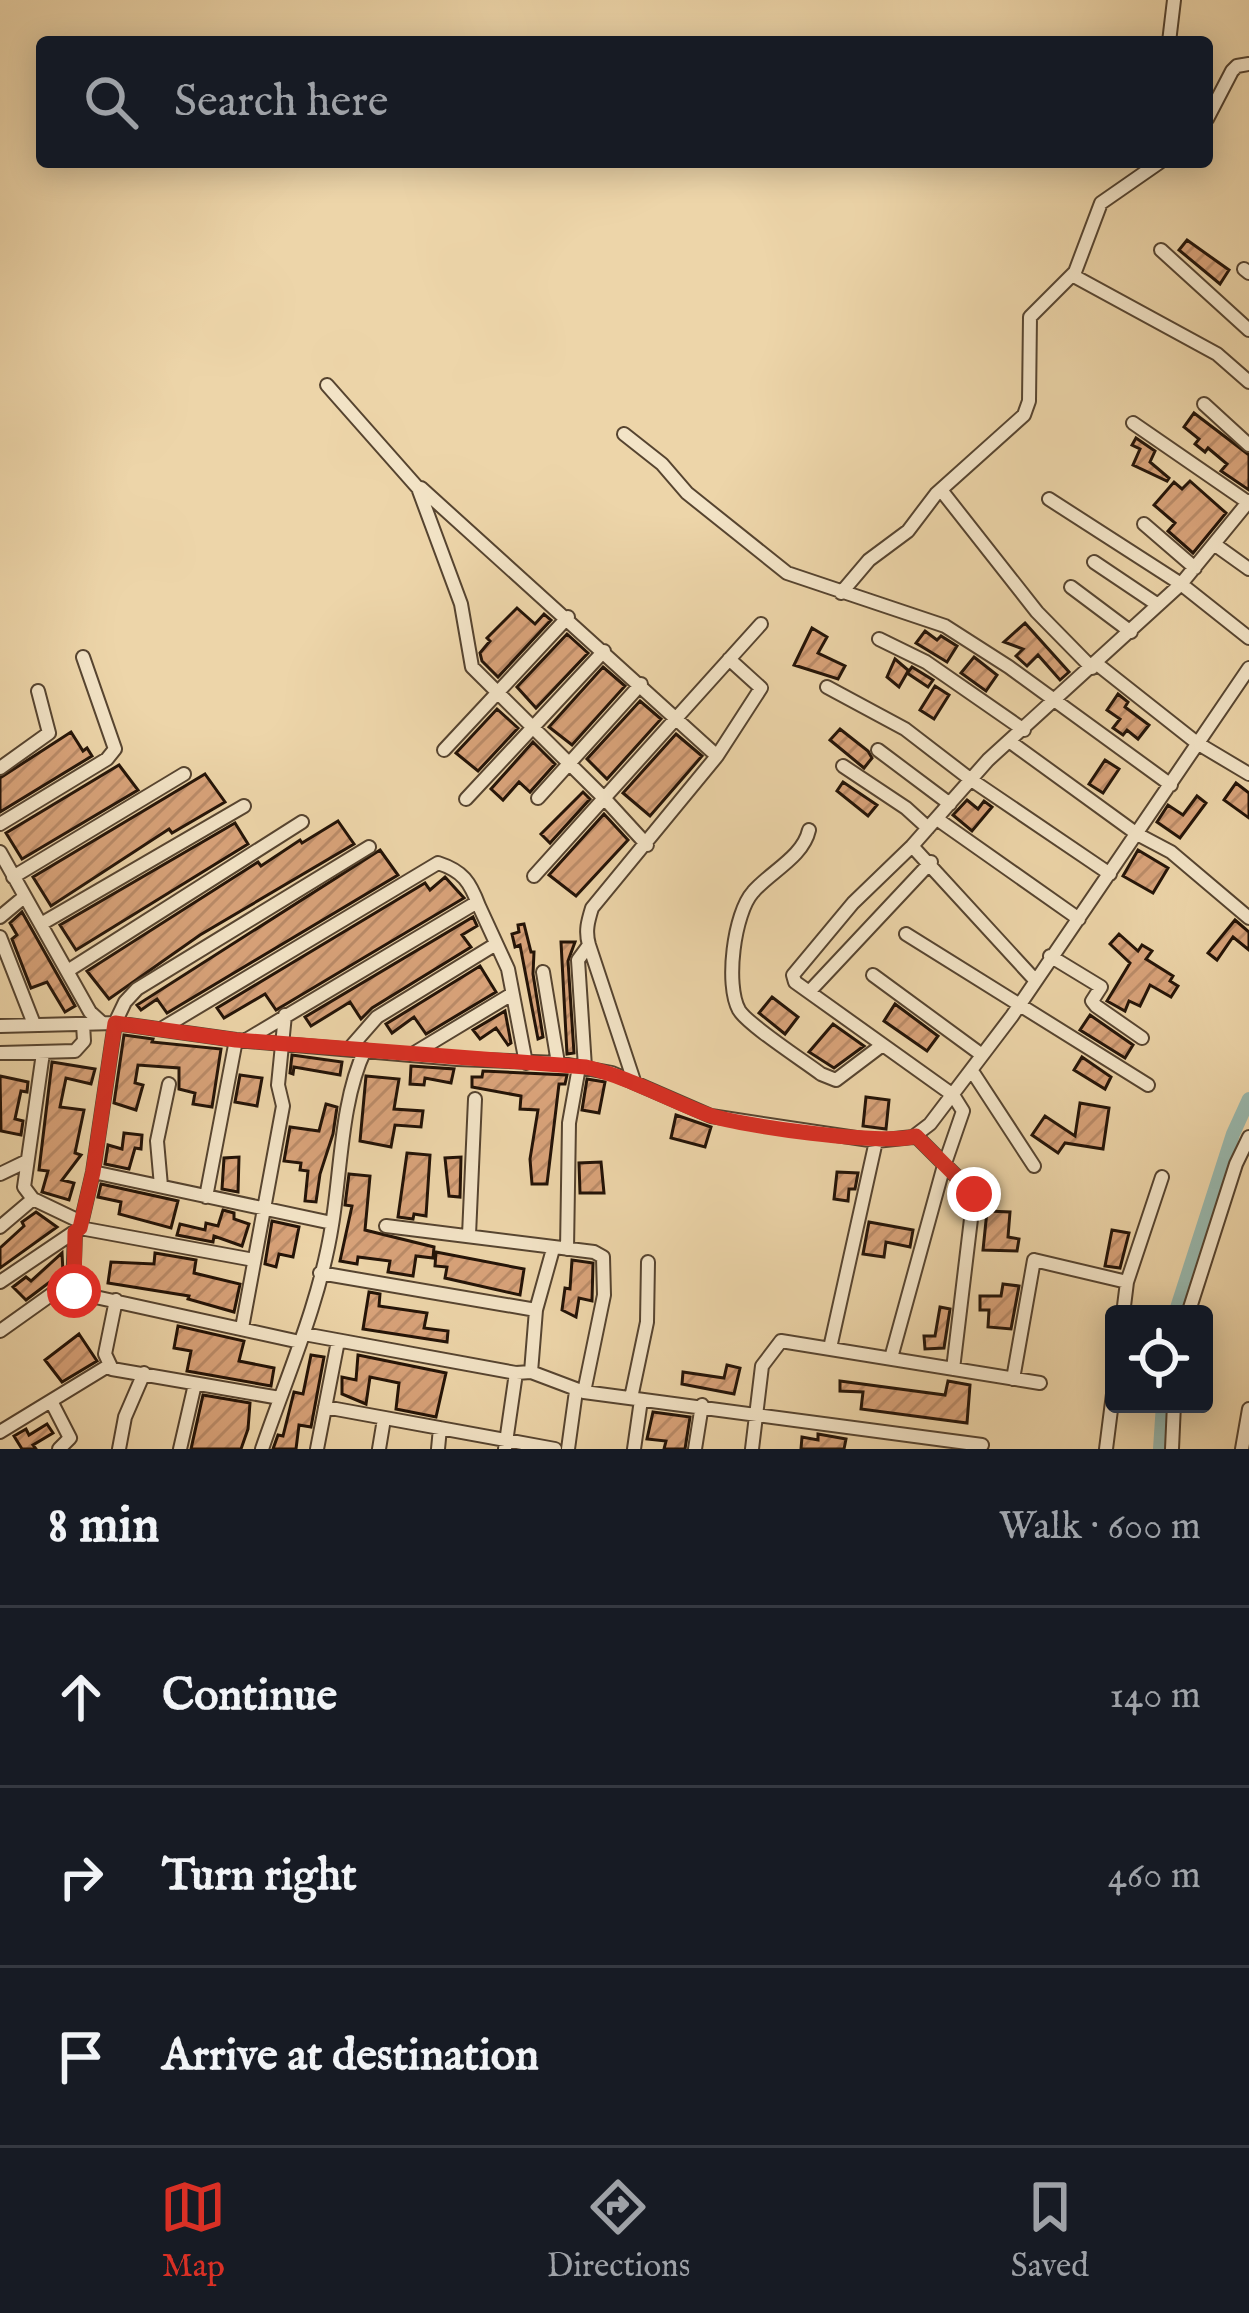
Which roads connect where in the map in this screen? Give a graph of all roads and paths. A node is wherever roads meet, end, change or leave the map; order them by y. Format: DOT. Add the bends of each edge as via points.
graph roads {
  1 [pos="1174,0"];
  2 [pos="1170,36"];
  3 [pos="1249,64"];
  4 [pos="1213,107"];
  5 [pos="1152,168"];
  6 [pos="1161,250"];
  7 [pos="1072,275"];
  8 [pos="1249,330"];
  9 [pos="1249,382"];
  10 [pos="327,385"];
  11 [pos="1204,404"];
  12 [pos="1133,423"];
  13 [pos="624,434"];
  14 [pos="1249,445"];
  15 [pos="416,483"];
  16 [pos="941,490"];
  17 [pos="1049,499"];
  18 [pos="1248,502"];
  19 [pos="1144,524"];
  20 [pos="1214,544"];
  21 [pos="1094,562"];
  22 [pos="1195,568"];
  23 [pos="1249,569"];
  24 [pos="1181,584"];
  25 [pos="1071,587"];
  26 [pos="841,593"];
  27 [pos="1158,605"];
  28 [pos="568,616"];
  29 [pos="761,625"];
  30 [pos="1131,632"];
  31 [pos="1249,638"];
  32 [pos="879,639"];
  33 [pos="604,651"];
  34 [pos="82,657"];
  35 [pos="729,659"];
  36 [pos="1095,666"];
  37 [pos="1249,668"];
  38 [pos="641,685"];
  39 [pos="826,687"];
  40 [pos="38,691"];
  41 [pos="498,694"];
  42 [pos="1052,700"];
  43 [pos="676,718"];
  44 [pos="535,730"];
  45 [pos="1024,730"];
  46 [pos="1009,741"];
  47 [pos="1197,743"];
  48 [pos="444,750"];
  49 [pos="878,750"];
  50 [pos="717,756"];
  51 [pos="571,765"];
  52 [pos="843,766"];
  53 [pos="0,768"];
  54 [pos="184,774"];
  55 [pos="1249,775"];
  56 [pos="970,779"];
  57 [pos="1171,785"];
  58 [pos="538,798"];
  59 [pos="604,798"];
  60 [pos="466,799"];
  61 [pos="950,804"];
  62 [pos="244,806"];
  63 [pos="302,822"];
  64 [pos="0,824"];
  65 [pos="932,824"];
  66 [pos="809,830"];
  67 [pos="1137,834"];
  68 [pos="647,845"];
  69 [pos="912,846"];
  70 [pos="369,847"];
  71 [pos="0,852"];
  72 [pos="931,862"];
  73 [pos="1110,874"];
  74 [pos="534,876"];
  75 [pos="13,877"];
  76 [pos="24,897"];
  77 [pos="479,906"];
  78 [pos="0,917"];
  79 [pos="1249,918"];
  80 [pos="1079,919"];
  81 [pos="41,924"];
  82 [pos="906,934"];
  83 [pos="0,938"];
  84 [pos="496,944"];
  85 [pos="589,945"];
  86 [pos="1049,956"];
  87 [pos="69,970"];
  88 [pos="543,972"];
  89 [pos="872,975"];
  90 [pos="1035,980"];
  91 [pos="809,992"];
  92 [pos="512,994"];
  93 [pos="1018,1005"];
  94 [pos="285,1015"];
  95 [pos="108,1023"];
  96 [pos="34,1024"];
  97 [pos="83,1024"];
  98 [pos="0,1026"];
  99 [pos="160,1030"];
  100 [pos="1142,1038"];
  101 [pos="240,1040"];
  102 [pos="281,1043"];
  103 [pos="881,1046"];
  104 [pos="349,1049"];
  105 [pos="365,1050"];
  106 [pos="0,1053"];
  107 [pos="43,1053"];
  108 [pos="411,1054"];
  109 [pos="982,1054"];
  110 [pos="526,1063"];
  111 [pos="558,1063"];
  112 [pos="582,1067"];
  113 [pos="972,1071"];
  114 [pos="634,1081"];
  115 [pos="170,1084"];
  116 [pos="1148,1085"];
  117 [pos="953,1094"];
  118 [pos="475,1099"];
  119 [pos="916,1136"];
  120 [pos="1249,1137"];
  121 [pos="876,1141"];
  122 [pos="25,1162"];
  123 [pos="945,1165"];
  124 [pos="1034,1166"];
  125 [pos="93,1172"];
  126 [pos="0,1174"];
  127 [pos="1162,1178"];
  128 [pos="160,1186"];
  129 [pos="206,1197"];
  130 [pos="33,1199"];
  131 [pos="266,1207"];
  132 [pos="332,1223"];
  133 [pos="386,1226"];
  134 [pos="0,1227"];
  135 [pos="78,1227"];
  136 [pos="469,1235"];
  137 [pos="560,1249"];
  138 [pos="254,1260"];
  139 [pos="648,1262"];
  140 [pos="320,1273"];
  141 [pos="0,1282"];
  142 [pos="1127,1282"];
  143 [pos="74,1291"];
  144 [pos="116,1300"];
  145 [pos="1124,1305"];
  146 [pos="1191,1305"];
  147 [pos="536,1310"];
  148 [pos="242,1328"];
  149 [pos="0,1331"];
  150 [pos="302,1338"];
  151 [pos="338,1341"];
  152 [pos="830,1348"];
  153 [pos="891,1358"];
  154 [pos="108,1366"];
  155 [pos="953,1369"];
  156 [pos="524,1372"];
  157 [pos="144,1373"];
  158 [pos="1013,1378"];
  159 [pos="1040,1383"];
  160 [pos="195,1384"];
  161 [pos="580,1391"];
  162 [pos="280,1398"];
  163 [pos="636,1399"];
  164 [pos="51,1401"];
  165 [pos="702,1405"];
  166 [pos="325,1406"];
  167 [pos="1249,1408"];
  168 [pos="1111,1413"];
  169 [pos="1174,1413"];
  170 [pos="756,1414"];
  171 [pos="384,1419"];
  172 [pos="440,1428"];
  173 [pos="0,1432"];
  174 [pos="506,1444"];
  175 [pos="940,1444"];
  176 [pos="982,1445"];
  177 [pos="59,1449"];
  178 [pos="119,1449"];
  179 [pos="180,1449"];
  180 [pos="262,1449"];
  181 [pos="317,1449"];
  182 [pos="379,1449"];
  183 [pos="438,1449"];
  184 [pos="555,1449"];
  185 [pos="568,1449"];
  186 [pos="634,1449"];
  187 [pos="695,1449"];
  188 [pos="752,1449"];
  189 [pos="1106,1449"];
  190 [pos="1172,1449"];
  191 [pos="1242,1449"];
  1 -- 2 [label="street"];
  3 -- 4 [label="street" via="1232,71"];
  5 -- 7 [label="street" via="1097,207"];
  6 -- 8 [label="street"];
  7 -- 9 [label="street" via="1217,354"];
  7 -- 16 [label="street" via="1030,317 1024,415"];
  10 -- 15 [label="street"];
  11 -- 14 [label="street"];
  12 -- 18 [label="street"];
  13 -- 26 [label="street" via="788,573"];
  15 -- 28 [label="street"];
  15 -- 41 [label="street" via="460,604 472,667"];
  16 -- 26 [label="street"];
  16 -- 36 [label="street" via="1036,612"];
  17 -- 24 [label="street"];
  18 -- 20 [label="street"];
  19 -- 22 [label="street"];
  20 -- 22 [label="street"];
  20 -- 23 [label="street"];
  21 -- 27 [label="street"];
  22 -- 24 [label="street"];
  24 -- 27 [label="street"];
  24 -- 31 [label="street"];
  25 -- 30 [label="street"];
  26 -- 42 [label="street" via="945,626"];
  27 -- 30 [label="street"];
  28 -- 33 [label="street"];
  28 -- 41 [label="street"];
  29 -- 35 [label="street"];
  30 -- 36 [label="street"];
  32 -- 45 [label="street"];
  33 -- 38 [label="street"];
  33 -- 44 [label="street"];
  34 -- 64 [label="street" via="115,749"];
  35 -- 43 [label="street"];
  35 -- 50 [label="street" via="761,688"];
  36 -- 42 [label="street"];
  36 -- 47 [label="street"];
  37 -- 47 [label="street"];
  38 -- 43 [label="street"];
  38 -- 51 [label="street"];
  39 -- 56 [label="street" via="905,729"];
  40 -- 53 [label="street" via="49,733"];
  41 -- 44 [label="street"];
  41 -- 48 [label="street"];
  42 -- 45 [label="street"];
  42 -- 57 [label="street"];
  43 -- 50 [label="street"];
  43 -- 59 [label="street"];
  44 -- 51 [label="street"];
  44 -- 60 [label="street"];
  45 -- 46 [label="street"];
  46 -- 56 [label="street"];
  46 -- 67 [label="street"];
  47 -- 55 [label="street"];
  47 -- 57 [label="street"];
  49 -- 61 [label="street"];
  50 -- 68 [label="street"];
  51 -- 58 [label="street"];
  51 -- 59 [label="street"];
  52 -- 65 [label="street"];
  54 -- 75 [label="street"];
  56 -- 61 [label="street"];
  56 -- 73 [label="street"];
  57 -- 67 [label="street"];
  59 -- 68 [label="street"];
  59 -- 74 [label="street"];
  61 -- 65 [label="street"];
  62 -- 81 [label="street"];
  63 -- 87 [label="street"];
  65 -- 69 [label="street"];
  65 -- 80 [label="street"];
  66 -- 103 [label="street" via="747,900 735,936 738,1008 836,1080"];
  67 -- 73 [label="street"];
  67 -- 79 [label="street" via="1171,851"];
  68 -- 85 [label="street" via="592,908"];
  69 -- 72 [label="street"];
  69 -- 91 [label="street" via="796,971 795,982"];
  70 -- 95 [label="street" via="137,989"];
  71 -- 75 [label="street"];
  72 -- 90 [label="street"];
  72 -- 91 [label="street"];
  73 -- 80 [label="street"];
  75 -- 76 [label="street"];
  76 -- 78 [label="street"];
  76 -- 81 [label="street"];
  77 -- 84 [label="street"];
  77 -- 94 [label="street"];
  77 -- 99 [label="street" via="470,881 438,863"];
  80 -- 86 [label="street"];
  81 -- 87 [label="street"];
  82 -- 93 [label="street"];
  83 -- 96 [label="street"];
  84 -- 92 [label="street"];
  84 -- 104 [label="street" via="377,1017"];
  85 -- 112 [label="street" via="578,960"];
  85 -- 114 [label="street"];
  86 -- 90 [label="street"];
  86 -- 100 [label="street" via="1101,987 1096,1006"];
  87 -- 95 [label="street" via="90,1012"];
  88 -- 111 [label="street"];
  89 -- 109 [label="street"];
  90 -- 93 [label="street"];
  91 -- 103 [label="street"];
  92 -- 108 [label="street"];
  92 -- 110 [label="street"];
  93 -- 109 [label="street"];
  93 -- 116 [label="street"];
  94 -- 101 [label="street"];
  94 -- 102 [label="street"];
  95 -- 97 [label="street"];
  95 -- 99 [label="street"];
  95 -- 125 [label="street"];
  96 -- 97 [label="street"];
  96 -- 98 [label="street"];
  97 -- 107 [label="street" via="80,1048"];
  99 -- 101 [label="street"];
  101 -- 102 [label="street"];
  101 -- 129 [label="street"];
  102 -- 104 [label="street"];
  102 -- 131 [label="street" via="283,1106"];
  103 -- 117 [label="street"];
  104 -- 105 [label="street"];
  105 -- 108 [label="street"];
  105 -- 132 [label="street"];
  106 -- 107 [label="street"];
  107 -- 122 [label="street"];
  108 -- 110 [label="street"];
  109 -- 113 [label="street"];
  110 -- 111 [label="street"];
  111 -- 112 [label="street"];
  112 -- 114 [label="street"];
  112 -- 137 [label="street" via="569,1123"];
  113 -- 117 [label="street"];
  113 -- 124 [label="street"];
  114 -- 121 [label="street" via="711,1116"];
  115 -- 128 [label="street" via="157,1142"];
  117 -- 119 [label="street"];
  117 -- 123 [label="street" via="964,1115"];
  118 -- 136 [label="street"];
  119 -- 121 [label="street"];
  119 -- 123 [label="street"];
  120 -- 146 [label="street"];
  121 -- 152 [label="street"];
  122 -- 126 [label="street"];
  122 -- 130 [label="street" via="24,1187"];
  123 -- 153 [label="street"];
  123 -- 155 [label="street" via="976,1202"];
  125 -- 128 [label="street"];
  125 -- 135 [label="street"];
  127 -- 142 [label="street"];
  128 -- 129 [label="street"];
  129 -- 131 [label="street"];
  130 -- 134 [label="street"];
  130 -- 135 [label="street"];
  131 -- 132 [label="street"];
  131 -- 138 [label="street"];
  132 -- 140 [label="street"];
  133 -- 136 [label="street"];
  135 -- 138 [label="street"];
  135 -- 141 [label="street"];
  135 -- 143 [label="street"];
  136 -- 137 [label="street"];
  137 -- 147 [label="street"];
  137 -- 161 [label="street" via="594,1252 604,1264"];
  138 -- 148 [label="street"];
  139 -- 163 [label="street"];
  140 -- 147 [label="street"];
  140 -- 150 [label="street"];
  142 -- 145 [label="street"];
  142 -- 158 [label="street" via="1034,1261"];
  143 -- 144 [label="street"];
  143 -- 149 [label="street" via="54,1292"];
  144 -- 148 [label="street"];
  144 -- 154 [label="street"];
  147 -- 156 [label="street"];
  148 -- 150 [label="street"];
  150 -- 151 [label="street"];
  150 -- 162 [label="street"];
  151 -- 156 [label="street"];
  151 -- 166 [label="street"];
  152 -- 153 [label="street"];
  152 -- 170 [label="street" via="778,1342 762,1366"];
  153 -- 155 [label="street"];
  154 -- 157 [label="street"];
  154 -- 164 [label="street"];
  155 -- 158 [label="street"];
  156 -- 161 [label="street"];
  156 -- 174 [label="street"];
  157 -- 160 [label="street"];
  157 -- 178 [label="street"];
  158 -- 159 [label="street"];
  160 -- 162 [label="street"];
  160 -- 179 [label="street"];
  161 -- 163 [label="street"];
  161 -- 185 [label="street"];
  162 -- 180 [label="street"];
  163 -- 165 [label="street"];
  163 -- 186 [label="street"];
  164 -- 173 [label="street"];
  164 -- 177 [label="street" via="70,1438"];
  165 -- 170 [label="street"];
  165 -- 187 [label="street"];
  166 -- 171 [label="street"];
  166 -- 181 [label="street"];
  167 -- 191 [label="street"];
  168 -- 189 [label="street"];
  169 -- 190 [label="street"];
  170 -- 175 [label="street"];
  170 -- 188 [label="street"];
  171 -- 172 [label="street"];
  171 -- 182 [label="street"];
  172 -- 174 [label="street"];
  172 -- 183 [label="street"];
  174 -- 184 [label="street"];
  175 -- 176 [label="street"];
}
